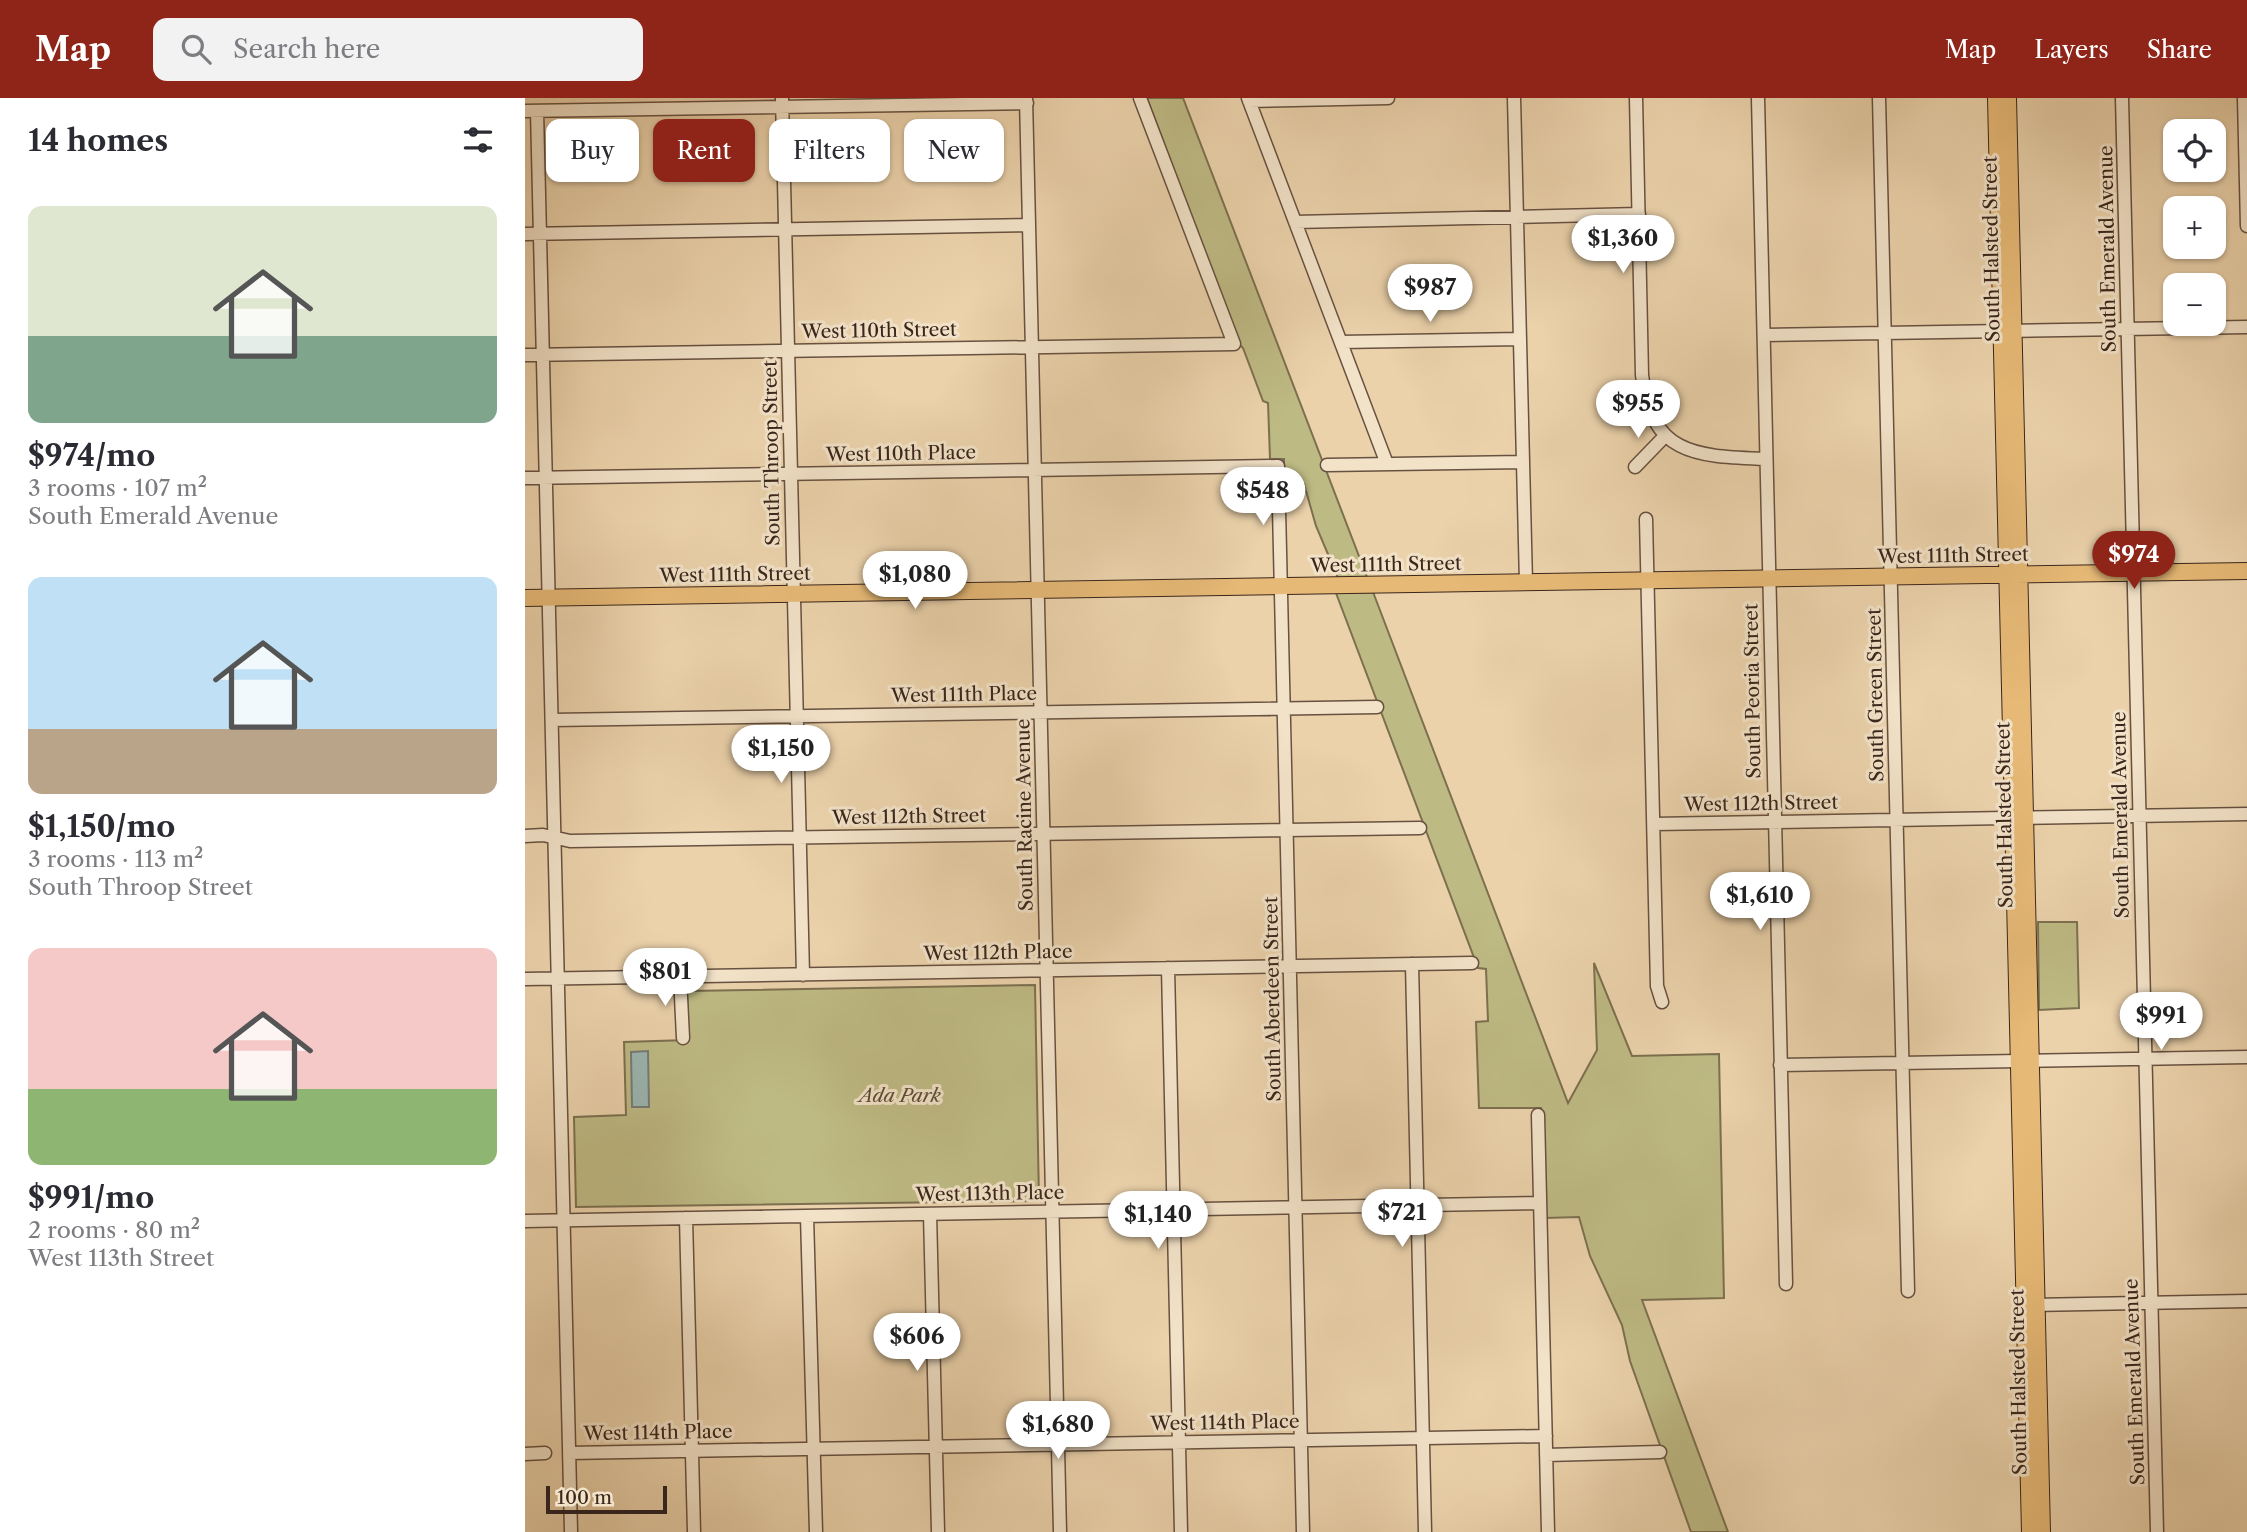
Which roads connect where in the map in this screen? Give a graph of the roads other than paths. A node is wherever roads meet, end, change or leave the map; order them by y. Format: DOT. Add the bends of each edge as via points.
graph roads {
  1 [pos="1140,98"];
  2 [pos="1388,98"];
  3 [pos="1514,98"];
  4 [pos="1636,98"];
  5 [pos="1758,98"];
  6 [pos="1879,98"];
  7 [pos="1996,98"];
  8 [pos="2008,98"];
  9 [pos="2122,98"];
  10 [pos="2244,98"];
  11 [pos="1249,99"];
  12 [pos="1027,101"];
  13 [pos="782,103"];
  14 [pos="538,108"];
  15 [pos="1639,214"];
  16 [pos="1517,216"];
  17 [pos="1295,222"];
  18 [pos="1029,225"];
  19 [pos="2247,226"];
  20 [pos="785,229"];
  21 [pos="525,234"];
  22 [pos="540,234"];
  23 [pos="2247,327"];
  24 [pos="2128,329"];
  25 [pos="2008,331"];
  26 [pos="1885,334"];
  27 [pos="1764,335"];
  28 [pos="1520,339"];
  29 [pos="1341,342"];
  30 [pos="1032,347"];
  31 [pos="787,351"];
  32 [pos="525,355"];
  33 [pos="543,355"];
  34 [pos="1665,436"];
  35 [pos="1766,458"];
  36 [pos="1523,462"];
  37 [pos="1387,464"];
  38 [pos="1327,465"];
  39 [pos="1278,466"];
  40 [pos="1636,467"];
  41 [pos="1035,470"];
  42 [pos="790,474"];
  43 [pos="525,478"];
  44 [pos="546,478"];
  45 [pos="1646,519"];
  46 [pos="2247,571"];
  47 [pos="2133,573"];
  48 [pos="2013,575"];
  49 [pos="1891,577"];
  50 [pos="1769,579"];
  51 [pos="1647,581"];
  52 [pos="1526,583"];
  53 [pos="1281,586"];
  54 [pos="1038,590"];
  55 [pos="793,594"];
  56 [pos="525,598"];
  57 [pos="549,598"];
  58 [pos="1377,707"];
  59 [pos="1284,708"];
  60 [pos="1041,712"];
  61 [pos="796,716"];
  62 [pos="552,720"];
  63 [pos="2247,814"];
  64 [pos="2139,816"];
  65 [pos="2019,818"];
  66 [pos="1897,820"];
  67 [pos="1774,822"];
  68 [pos="1654,824"];
  69 [pos="1420,828"];
  70 [pos="1287,830"];
  71 [pos="1044,834"];
  72 [pos="525,836"];
  73 [pos="799,837"];
  74 [pos="554,838"];
  75 [pos="1472,963"];
  76 [pos="1412,964"];
  77 [pos="1290,966"];
  78 [pos="1168,968"];
  79 [pos="1047,970"];
  80 [pos="803,975"];
  81 [pos="680,977"];
  82 [pos="525,979"];
  83 [pos="558,979"];
  84 [pos="1662,1002"];
  85 [pos="683,1038"];
  86 [pos="2247,1057"];
  87 [pos="2145,1059"];
  88 [pos="2025,1061"];
  89 [pos="1903,1063"];
  90 [pos="1780,1065"];
  91 [pos="1538,1115"];
  92 [pos="1540,1203"];
  93 [pos="1417,1205"];
  94 [pos="1296,1207"];
  95 [pos="1174,1209"];
  96 [pos="1053,1212"];
  97 [pos="930,1214"];
  98 [pos="807,1216"];
  99 [pos="686,1218"];
  100 [pos="563,1220"];
  101 [pos="525,1221"];
  102 [pos="1786,1284"];
  103 [pos="1908,1291"];
  104 [pos="2247,1301"];
  105 [pos="2151,1303"];
  106 [pos="2031,1305"];
  107 [pos="1546,1436"];
  108 [pos="1423,1438"];
  109 [pos="1301,1440"];
  110 [pos="1179,1442"];
  111 [pos="1058,1444"];
  112 [pos="936,1447"];
  113 [pos="814,1449"];
  114 [pos="692,1451"];
  115 [pos="1660,1452"];
  116 [pos="545,1453"];
  117 [pos="569,1453"];
  118 [pos="525,1454"];
  119 [pos="1546,1455"];
  120 [pos="571,1532"];
  121 [pos="694,1532"];
  122 [pos="816,1532"];
  123 [pos="937,1532"];
  124 [pos="1060,1532"];
  125 [pos="1181,1532"];
  126 [pos="1303,1532"];
  127 [pos="1425,1532"];
  128 [pos="1548,1532"];
  129 [pos="2030,1532"];
  130 [pos="2042,1532"];
  131 [pos="2157,1532"];
  1 -- 30 [label="street, West 110th Street" via="1234,344"];
  2 -- 11 [label="street"];
  3 -- 16 [label="street"];
  4 -- 15 [label="street"];
  5 -- 27 [label="street, South Peoria Street"];
  6 -- 26 [label="street, South Green Street"];
  7 -- 25 [label="main road, South Halsted Street"];
  8 -- 25 [label="main road, South Halsted Street"];
  9 -- 24 [label="street, South Emerald Avenue"];
  10 -- 19 [label="street"];
  11 -- 17 [label="street"];
  12 -- 13 [label="street"];
  12 -- 18 [label="street, South Racine Avenue"];
  13 -- 14 [label="street"];
  13 -- 20 [label="street, South Throop Street"];
  14 -- 22 [label="street"];
  15 -- 16 [label="street"];
  15 -- 34 [label="street" via="1643,389"];
  16 -- 17 [label="street"];
  16 -- 28 [label="street"];
  17 -- 29 [label="street"];
  18 -- 20 [label="street"];
  18 -- 30 [label="street, South Racine Avenue"];
  20 -- 22 [label="street"];
  20 -- 31 [label="street, South Throop Street"];
  21 -- 22 [label="street"];
  22 -- 33 [label="street"];
  23 -- 24 [label="street"];
  24 -- 25 [label="street"];
  24 -- 47 [label="street, South Emerald Avenue"];
  25 -- 26 [label="street"];
  25 -- 48 [label="main road, South Halsted Street"];
  26 -- 27 [label="street"];
  26 -- 49 [label="street, South Green Street"];
  27 -- 35 [label="street, South Peoria Street"];
  28 -- 29 [label="street"];
  28 -- 36 [label="street"];
  29 -- 37 [label="street"];
  30 -- 31 [label="street, West 110th Street"];
  30 -- 41 [label="street, South Racine Avenue"];
  31 -- 33 [label="street, West 110th Street"];
  31 -- 42 [label="street, South Throop Street"];
  32 -- 33 [label="street, West 110th Street"];
  33 -- 44 [label="street"];
  34 -- 35 [label="street" via="1703,454"];
  34 -- 40 [label="street"];
  35 -- 50 [label="street, South Peoria Street"];
  36 -- 37 [label="street"];
  36 -- 52 [label="street"];
  37 -- 38 [label="street"];
  39 -- 41 [label="street, West 110th Place"];
  39 -- 53 [label="street, South Aberdeen Street"];
  41 -- 42 [label="street, West 110th Place"];
  41 -- 54 [label="street, South Racine Avenue"];
  42 -- 44 [label="street, West 110th Place"];
  42 -- 55 [label="street, South Throop Street"];
  43 -- 44 [label="street, West 110th Place"];
  44 -- 57 [label="street"];
  45 -- 51 [label="street"];
  46 -- 47 [label="main road, West 111th Street"];
  47 -- 48 [label="main road, West 111th Street"];
  47 -- 64 [label="street, South Emerald Avenue"];
  48 -- 49 [label="main road, West 111th Street"];
  48 -- 65 [label="main road, South Halsted Street"];
  49 -- 50 [label="main road, West 111th Street"];
  49 -- 66 [label="street, South Green Street"];
  50 -- 51 [label="main road, West 111th Street"];
  50 -- 67 [label="street, South Peoria Street"];
  51 -- 52 [label="main road, West 111th Street"];
  51 -- 68 [label="street"];
  52 -- 53 [label="main road, West 111th Street"];
  53 -- 54 [label="main road, West 111th Street"];
  53 -- 59 [label="street, South Aberdeen Street"];
  54 -- 55 [label="main road, West 111th Street"];
  54 -- 60 [label="street, South Racine Avenue"];
  55 -- 57 [label="main road, West 111th Street"];
  55 -- 61 [label="street, South Throop Street"];
  56 -- 57 [label="main road, West 111th Street"];
  57 -- 62 [label="street"];
  58 -- 59 [label="street, West 111th Place"];
  59 -- 60 [label="street, West 111th Place"];
  59 -- 70 [label="street, South Aberdeen Street"];
  60 -- 61 [label="street, West 111th Place"];
  60 -- 71 [label="street, South Racine Avenue"];
  61 -- 62 [label="street, West 111th Place"];
  61 -- 73 [label="street, South Throop Street"];
  62 -- 74 [label="street"];
  63 -- 64 [label="street, West 112th Street"];
  64 -- 65 [label="street, West 112th Street"];
  64 -- 87 [label="street, South Emerald Avenue"];
  65 -- 66 [label="street, West 112th Street"];
  65 -- 88 [label="main road, South Halsted Street"];
  66 -- 67 [label="street, West 112th Street"];
  66 -- 89 [label="street, South Green Street"];
  67 -- 68 [label="street, West 112th Street"];
  67 -- 90 [label="street, South Peoria Street"];
  68 -- 84 [label="street" via="1657,986"];
  69 -- 70 [label="street, West 112th Street"];
  70 -- 71 [label="street, West 112th Street"];
  70 -- 77 [label="street, South Aberdeen Street"];
  71 -- 73 [label="street, West 112th Street"];
  71 -- 79 [label="street, South Racine Avenue"];
  72 -- 74 [label="street, West 112th Street"];
  73 -- 74 [label="street, West 112th Street"];
  73 -- 80 [label="street, South Throop Street"];
  74 -- 83 [label="street"];
  75 -- 76 [label="street, West 112th Place"];
  76 -- 77 [label="street, West 112th Place"];
  76 -- 93 [label="street"];
  77 -- 78 [label="street, West 112th Place"];
  77 -- 94 [label="street, South Aberdeen Street"];
  78 -- 79 [label="street, West 112th Place"];
  78 -- 95 [label="street"];
  79 -- 80 [label="street, West 112th Place"];
  79 -- 96 [label="street, South Racine Avenue"];
  80 -- 81 [label="street, West 112th Place"];
  81 -- 83 [label="street, West 112th Place"];
  81 -- 85 [label="street"];
  82 -- 83 [label="street, West 112th Place"];
  83 -- 100 [label="street"];
  86 -- 87 [label="street"];
  87 -- 88 [label="street"];
  87 -- 105 [label="street, South Emerald Avenue"];
  88 -- 89 [label="street"];
  88 -- 106 [label="main road, South Halsted Street"];
  89 -- 90 [label="street"];
  89 -- 103 [label="street, South Green Street"];
  90 -- 102 [label="street, South Peoria Street"];
  91 -- 92 [label="street"];
  92 -- 93 [label="street, West 113th Place"];
  92 -- 107 [label="street"];
  93 -- 94 [label="street, West 113th Place"];
  93 -- 108 [label="street"];
  94 -- 95 [label="street, West 113th Place"];
  94 -- 109 [label="street, South Aberdeen Street"];
  95 -- 96 [label="street, West 113th Place"];
  95 -- 110 [label="street"];
  96 -- 97 [label="street, West 113th Place"];
  96 -- 111 [label="street, South Racine Avenue"];
  97 -- 98 [label="street, West 113th Place"];
  97 -- 112 [label="street"];
  98 -- 99 [label="street, West 113th Place"];
  98 -- 113 [label="street"];
  99 -- 100 [label="street, West 113th Place"];
  99 -- 114 [label="street"];
  100 -- 101 [label="street, West 113th Place"];
  100 -- 117 [label="street"];
  104 -- 105 [label="street"];
  105 -- 106 [label="street"];
  105 -- 131 [label="street, South Emerald Avenue"];
  106 -- 129 [label="main road, South Halsted Street"];
  106 -- 130 [label="main road, South Halsted Street"];
  107 -- 108 [label="street, West 114th Place"];
  107 -- 119 [label="street"];
  108 -- 109 [label="street, West 114th Place"];
  108 -- 127 [label="street"];
  109 -- 110 [label="street, West 114th Place"];
  109 -- 126 [label="street, South Aberdeen Street"];
  110 -- 111 [label="street, West 114th Place"];
  110 -- 125 [label="street"];
  111 -- 112 [label="street, West 114th Place"];
  111 -- 124 [label="street, South Racine Avenue"];
  112 -- 113 [label="street, West 114th Place"];
  112 -- 123 [label="street"];
  113 -- 114 [label="street, West 114th Place"];
  113 -- 122 [label="street"];
  114 -- 117 [label="street, West 114th Place"];
  114 -- 121 [label="street"];
  115 -- 119 [label="street"];
  116 -- 118 [label="street"];
  117 -- 120 [label="street"];
  119 -- 128 [label="street"];
}
